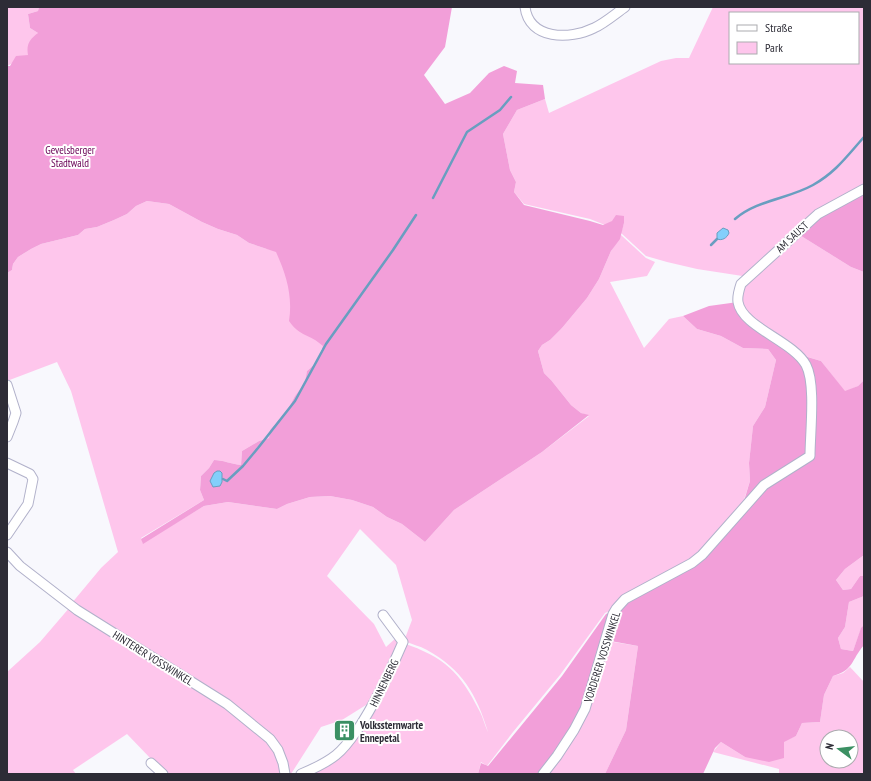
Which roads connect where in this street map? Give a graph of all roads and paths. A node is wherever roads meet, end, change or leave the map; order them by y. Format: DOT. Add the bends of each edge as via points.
graph roads {
  1 [pos="525,7"];
  2 [pos="625,7"];
  3 [pos="864,189"];
  4 [pos="7,385"];
  5 [pos="7,436"];
  6 [pos="810,456"];
  7 [pos="7,463"];
  8 [pos="7,535"];
  9 [pos="7,552"];
  10 [pos="383,615"];
  11 [pos="152,763"];
  12 [pos="162,774"];
  13 [pos="285,774"];
  14 [pos="301,774"];
  15 [pos="542,774"];
  1 -- 2 [label="street" via="526,15 538,30 556,35 572,35 595,28"];
  3 -- 6 [label="street, AM SAUST" via="818,214 741,284 739,291 738,302 746,317 796,352 806,365 812,383"];
  4 -- 5 [label="street" via="16,413"];
  6 -- 15 [label="street, VORDERER VOSSWINKEL" via="764,485 697,559 625,599 619,605 585,709 561,750"];
  7 -- 8 [label="street" via="30,474 33,479 28,504"];
  9 -- 13 [label="street, HINTERER VOSSWINKEL" via="20,566 77,610 226,704 270,739 278,750"];
  10 -- 14 [label="street, HINNENBERG" via="403,642 386,681 369,713 347,744 336,755"];
  11 -- 12 [label="street"];
}
